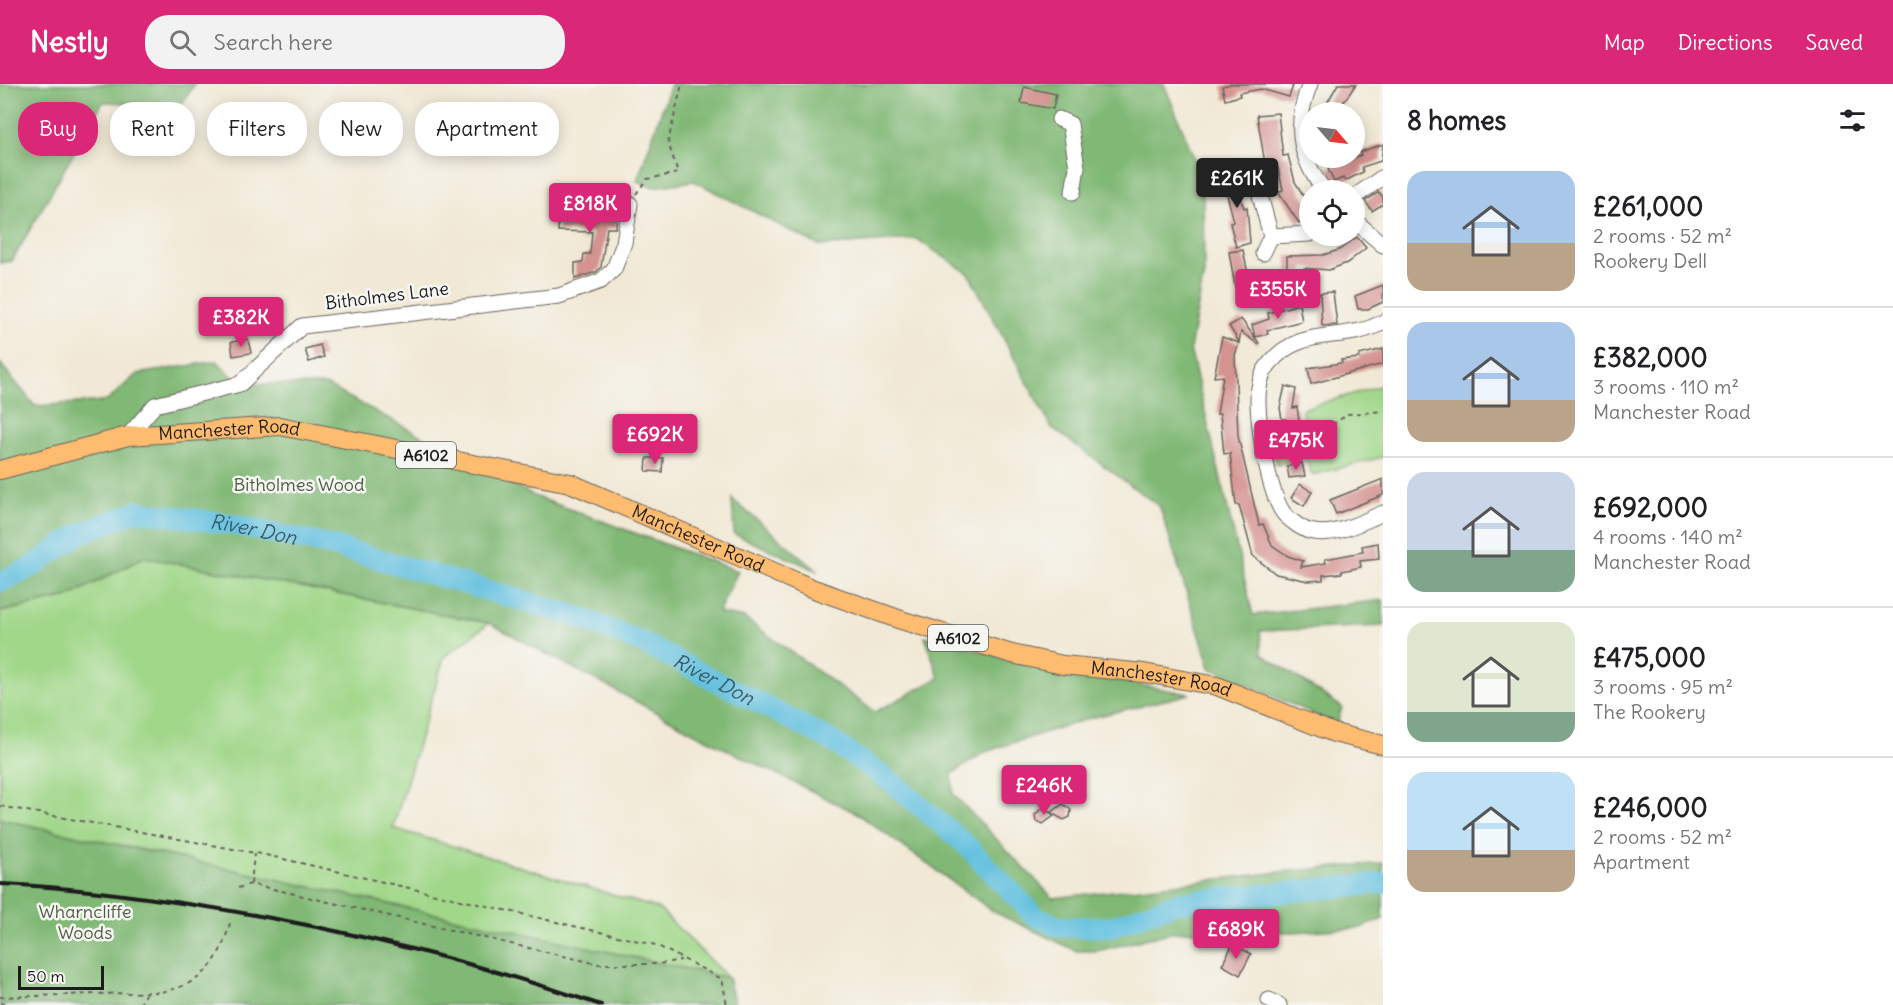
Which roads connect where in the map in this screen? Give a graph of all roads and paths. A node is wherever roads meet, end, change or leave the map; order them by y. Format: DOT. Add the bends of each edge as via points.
graph roads {
  1 [pos="682,84"];
  2 [pos="1310,84"];
  3 [pos="1059,119"];
  4 [pos="1253,170"];
  5 [pos="1383,177"];
  6 [pos="1317,180"];
  7 [pos="1365,189"];
  8 [pos="1073,192"];
  9 [pos="630,204"];
  10 [pos="1365,229"];
  11 [pos="1299,235"];
  12 [pos="1271,236"];
  13 [pos="1383,245"];
  14 [pos="1263,253"];
  15 [pos="1383,322"];
  16 [pos="1383,411"];
  17 [pos="128,436"];
  18 [pos="1271,438"];
  19 [pos="0,470"];
  20 [pos="1383,513"];
  21 [pos="1383,745"];
  22 [pos="0,806"];
  23 [pos="254,853"];
  24 [pos="251,884"];
  25 [pos="238,888"];
  26 [pos="230,923"];
  27 [pos="681,960"];
  28 [pos="146,993"];
  29 [pos="0,997"];
  30 [pos="0,1003"];
  31 [pos="6,1005"];
  32 [pos="140,1005"];
  33 [pos="727,1005"];
  1 -- 9 [label="path" via="668,142 678,173 647,179"];
  2 -- 6 [label="street" via="1300,128 1306,163"];
  3 -- 8 [label="street" via="1070,124 1077,167"];
  4 -- 12 [label="street"];
  5 -- 7 [label="street"];
  9 -- 17 [label="street, Bitholmes Lane" via="624,243 614,269 601,281 559,296 302,326 240,384 155,405"];
  10 -- 13 [label="street"];
  11 -- 12 [label="street"];
  12 -- 14 [label="street"];
  15 -- 20 [label="street" via="1289,345 1263,374 1258,405 1274,493 1285,516 1308,531 1333,532"];
  16 -- 18 [label="path" via="1348,414 1306,438"];
  17 -- 19 [label="main road, Manchester Road / A6102"];
  17 -- 21 [label="main road, Manchester Road / A6102" via="279,426 570,483 811,588 901,620 1012,654 1063,665 1144,673 1217,686 1334,733"];
  22 -- 23 [label="path"];
  23 -- 24 [label="path"];
  23 -- 27 [label="path" via="656,945"];
  24 -- 25 [label="path"];
  24 -- 27 [label="path" via="598,964"];
  26 -- 28 [label="path" via="213,965 200,977 176,990"];
  27 -- 33 [label="path" via="722,979"];
  28 -- 29 [label="path"];
  28 -- 32 [label="path"];
  30 -- 31 [label="path"];
}
